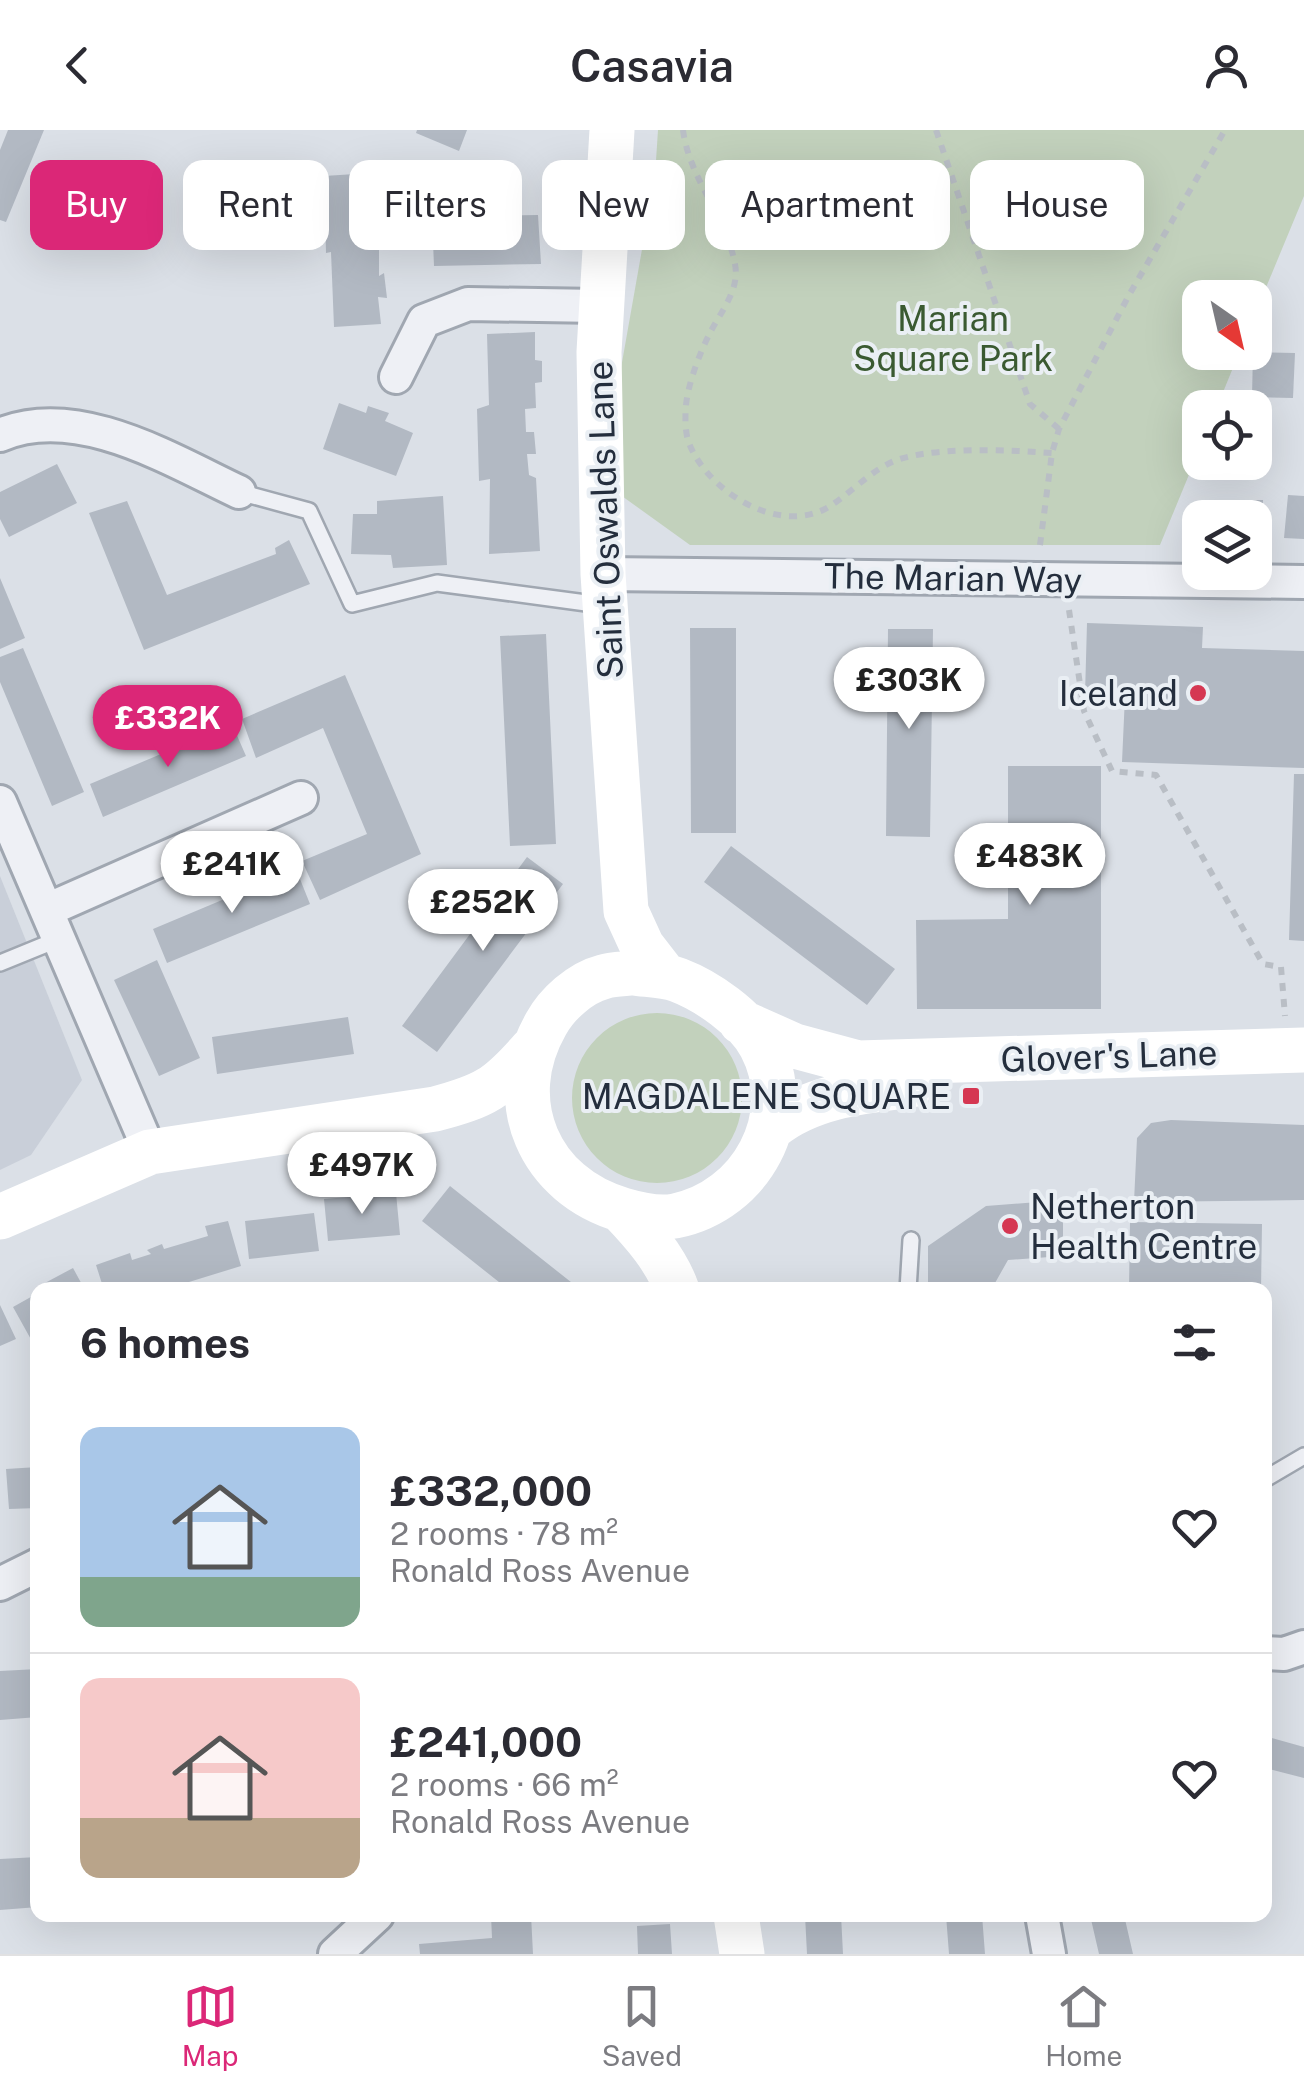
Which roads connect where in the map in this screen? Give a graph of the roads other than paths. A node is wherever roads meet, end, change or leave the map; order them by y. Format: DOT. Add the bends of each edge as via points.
graph roads {
  1 [pos="612,130"];
  2 [pos="600,306"];
  3 [pos="396,377"];
  4 [pos="0,434"];
  5 [pos="239,492"];
  6 [pos="1304,582"];
  7 [pos="604,590"];
  8 [pos="301,798"];
  9 [pos="0,802"];
  10 [pos="626,911"];
  11 [pos="53,925"];
  12 [pos="0,963"];
  13 [pos="666,977"];
  14 [pos="574,992"];
  15 [pos="741,1022"];
  16 [pos="532,1050"];
  17 [pos="1298,1057"];
  18 [pos="435,1110"];
  19 [pos="771,1128"];
  20 [pos="150,1152"];
  21 [pos="546,1157"];
  22 [pos="716,1201"];
  23 [pos="620,1209"];
  24 [pos="0,1218"];
  25 [pos="911,1240"];
  26 [pos="676,1282"];
  27 [pos="682,1282"];
  28 [pos="908,1282"];
  29 [pos="1304,1456"];
  30 [pos="1272,1475"];
  31 [pos="30,1569"];
  32 [pos="0,1584"];
  33 [pos="1304,1647"];
  34 [pos="1272,1653"];
  35 [pos="369,1922"];
  36 [pos="737,1922"];
  37 [pos="1043,1922"];
  38 [pos="335,1954"];
  39 [pos="742,1954"];
  40 [pos="1050,1954"];
  1 -- 2 [label="street, Saint Oswalds Lane"];
  2 -- 3 [label="street" via="468,304 424,321"];
  2 -- 7 [label="street, Saint Oswalds Lane"];
  4 -- 5 [label="street" via="62,424 124,438"];
  5 -- 7 [label="lane" via="309,512 352,604 437,583"];
  6 -- 7 [label="street, The Marian Way" via="1065,579"];
  7 -- 10 [label="street, Saint Oswalds Lane"];
  8 -- 11 [label="street"];
  9 -- 11 [label="street"];
  10 -- 13 [label="street, Saint Oswalds Lane"];
  10 -- 14 [label="street"];
  11 -- 12 [label="lane"];
  11 -- 20 [label="street"];
  13 -- 14 [label="street" via="601,977"];
  13 -- 15 [label="street"];
  14 -- 16 [label="street" via="554,1009"];
  15 -- 17 [label="street, Glover's Lane" via="858,1063"];
  15 -- 19 [label="street" via="760,1044 771,1076"];
  16 -- 18 [label="street" via="477,1098"];
  16 -- 21 [label="street" via="527,1112"];
  17 -- 19 [label="street, Glover's Lane" via="910,1085 838,1096 790,1113"];
  18 -- 20 [label="street"];
  18 -- 21 [label="street" via="489,1117"];
  19 -- 22 [label="street" via="746,1174"];
  20 -- 24 [label="street"];
  21 -- 23 [label="street" via="580,1190"];
  22 -- 23 [label="street" via="674,1216"];
  22 -- 27 [label="street"];
  23 -- 26 [label="street"];
  25 -- 28 [label="lane"];
  29 -- 30 [label="lane"];
  31 -- 32 [label="street"];
  33 -- 34 [label="street"];
  35 -- 38 [label="street"];
  36 -- 39 [label="street"];
  37 -- 40 [label="street"];
}
